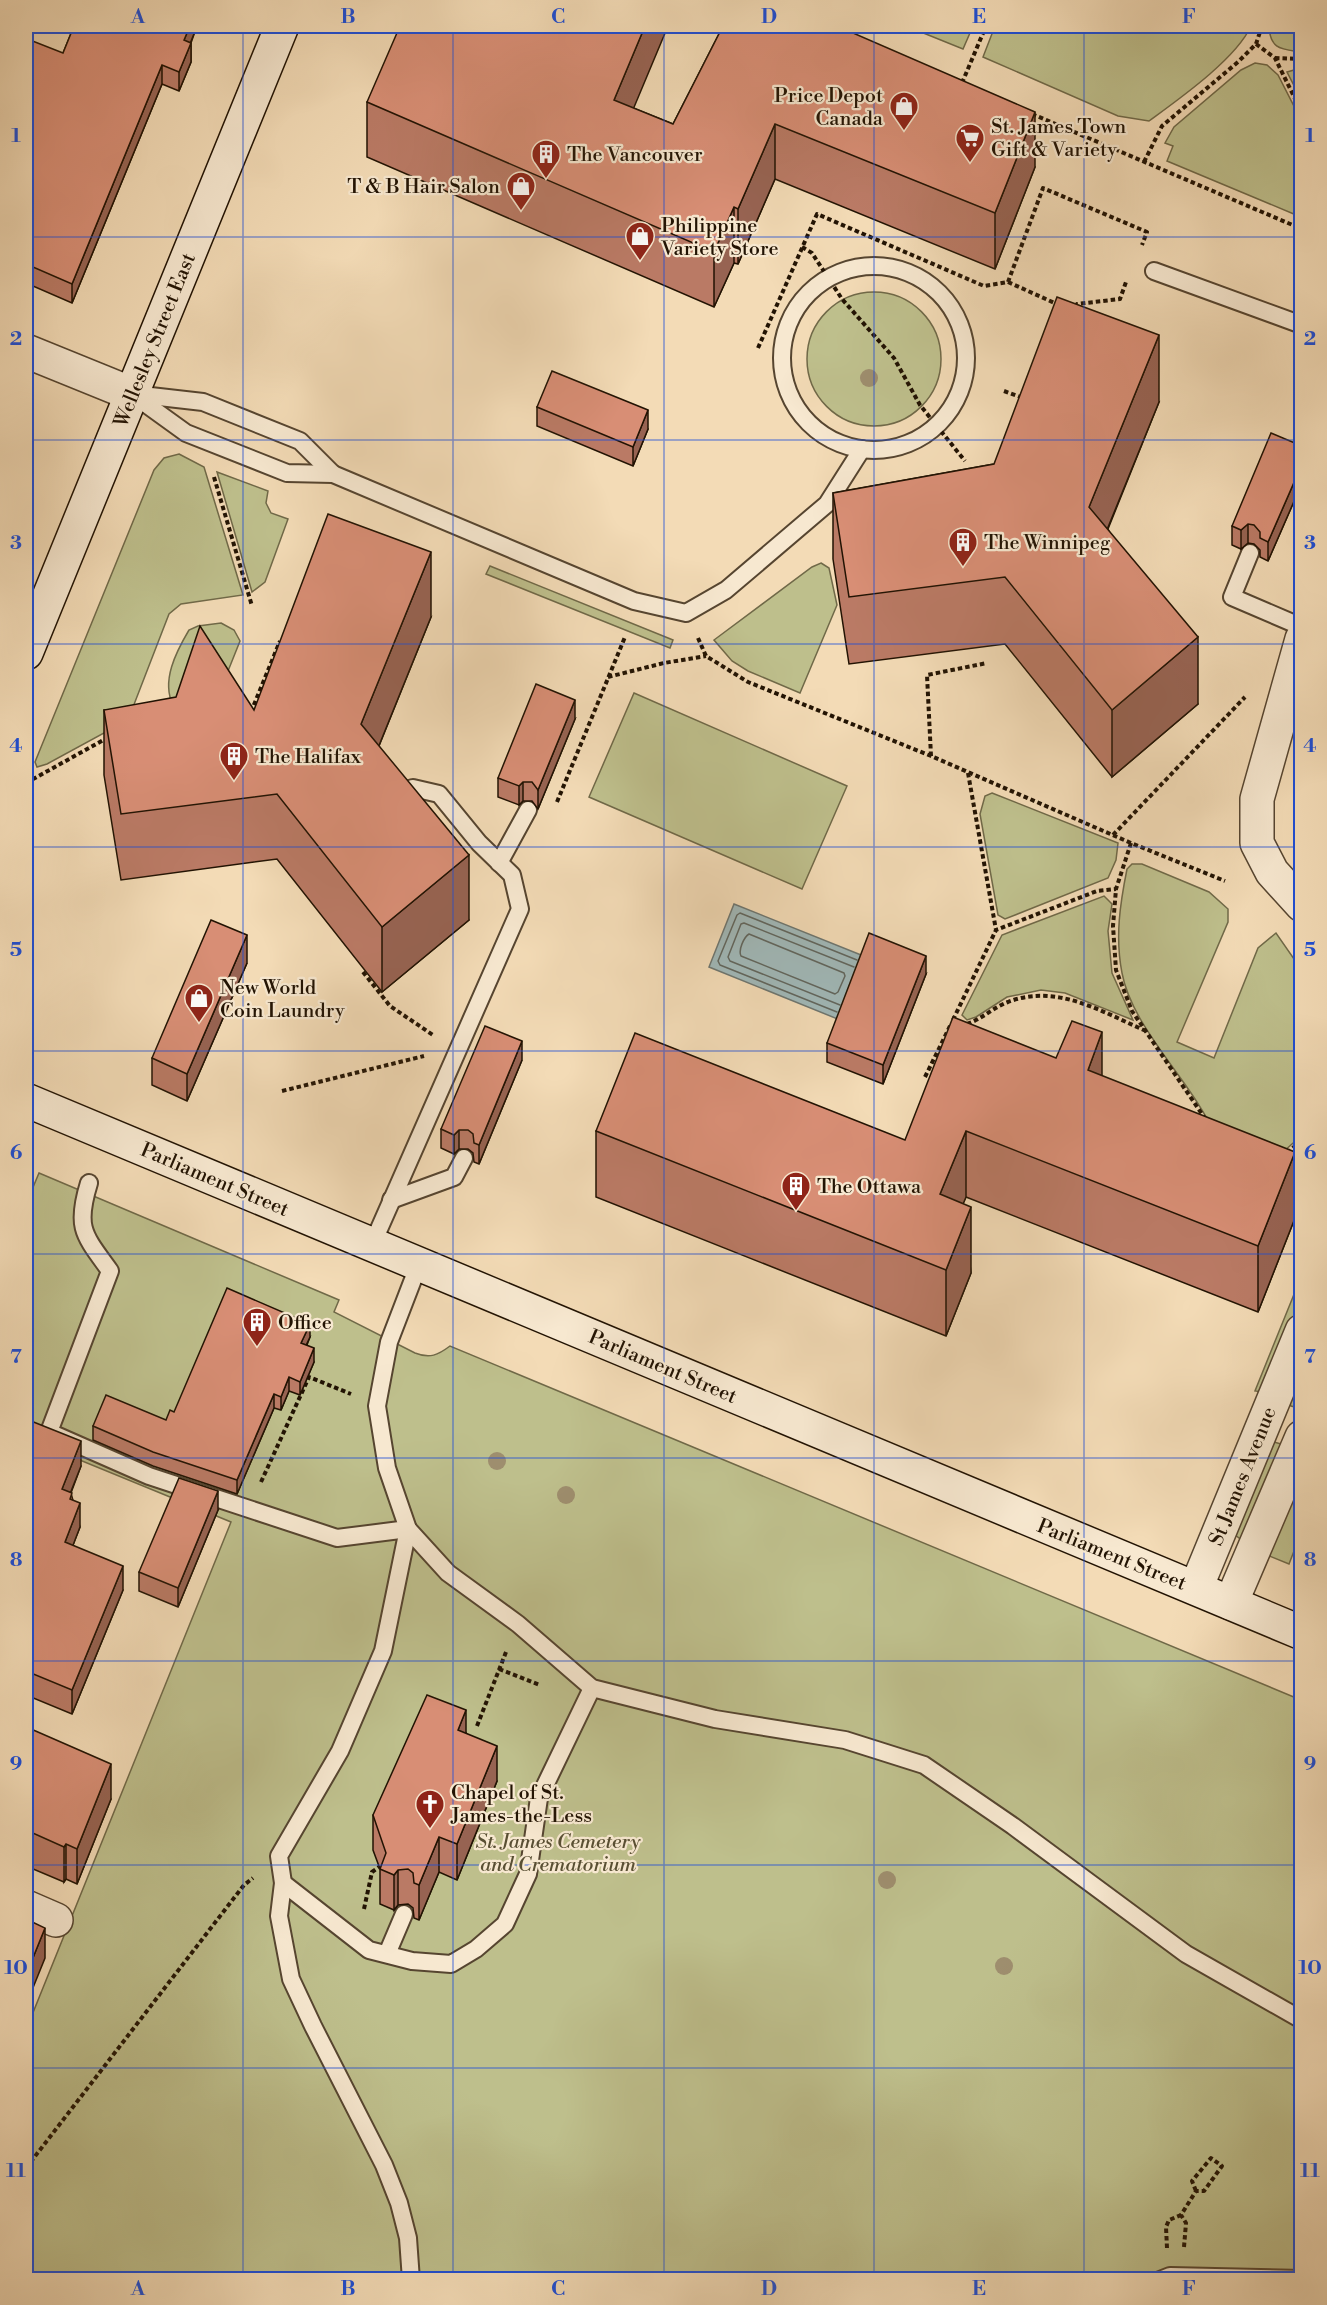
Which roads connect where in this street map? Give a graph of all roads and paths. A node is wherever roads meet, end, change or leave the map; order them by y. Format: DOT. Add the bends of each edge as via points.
graph roads {
  1 [pos="282,26"];
  2 [pos="986,26"];
  3 [pos="1262,26"];
  4 [pos="1256,44"];
  5 [pos="1275,58"];
  6 [pos="1302,59"];
  7 [pos="951,79"];
  8 [pos="962,84"];
  9 [pos="972,89"];
  10 [pos="1026,112"];
  11 [pos="1302,113"];
  12 [pos="1144,162"];
  13 [pos="1302,229"];
  14 [pos="802,247"];
  15 [pos="1138,253"];
  16 [pos="1154,271"];
  17 [pos="1130,272"];
  18 [pos="829,279"];
  19 [pos="1008,282"];
  20 [pos="1063,306"];
  21 [pos="1074,311"];
  22 [pos="1302,325"];
  23 [pos="758,348"];
  24 [pos="26,351"];
  25 [pos="1005,391"];
  26 [pos="132,394"];
  27 [pos="1024,399"];
  28 [pos="936,424"];
  29 [pos="862,450"];
  30 [pos="965,460"];
  31 [pos="212,470"];
  32 [pos="333,474"];
  33 [pos="1250,553"];
  34 [pos="252,606"];
  35 [pos="686,613"];
  36 [pos="1302,627"];
  37 [pos="284,632"];
  38 [pos="625,637"];
  39 [pos="1302,639"];
  40 [pos="26,653"];
  41 [pos="706,657"];
  42 [pos="987,663"];
  43 [pos="608,677"];
  44 [pos="1250,692"];
  45 [pos="249,717"];
  46 [pos="112,735"];
  47 [pos="931,756"];
  48 [pos="968,772"];
  49 [pos="26,783"];
  50 [pos="391,796"];
  51 [pos="554,808"];
  52 [pos="528,810"];
  53 [pos="1113,835"];
  54 [pos="1131,843"];
  55 [pos="499,863"];
  56 [pos="1225,881"];
  57 [pos="1116,889"];
  58 [pos="1302,905"];
  59 [pos="996,930"];
  60 [pos="363,972"];
  61 [pos="949,1028"];
  62 [pos="1146,1031"];
  63 [pos="457,1051"];
  64 [pos="925,1077"];
  65 [pos="282,1091"];
  66 [pos="26,1100"];
  67 [pos="1210,1126"];
  68 [pos="1302,1140"];
  69 [pos="1282,1157"];
  70 [pos="464,1158"];
  71 [pos="89,1183"];
  72 [pos="391,1200"];
  73 [pos="1291,1213"];
  74 [pos="1302,1218"];
  75 [pos="372,1245"];
  76 [pos="419,1264"];
  77 [pos="1302,1331"];
  78 [pos="377,1406"];
  79 [pos="1302,1437"];
  80 [pos="249,1508"];
  81 [pos="408,1528"];
  82 [pos="1196,1588"];
  83 [pos="1231,1603"];
  84 [pos="1302,1633"];
  85 [pos="506,1650"];
  86 [pos="592,1688"];
  87 [pos="477,1726"];
  88 [pos="279,1856"];
  89 [pos="380,1867"];
  90 [pos="283,1883"];
  91 [pos="366,1906"];
  92 [pos="26,1907"];
  93 [pos="404,1914"];
  94 [pos="56,1920"];
  95 [pos="387,1954"];
  96 [pos="1302,2020"];
  97 [pos="26,2168"];
  98 [pos="1196,2191"];
  99 [pos="1181,2216"];
  100 [pos="1167,2274"];
  101 [pos="1302,2279"];
  102 [pos="411,2280"];
  1 -- 26 [label="street, Wellesley Street East"];
  2 -- 8 [label="path"];
  3 -- 4 [label="path"];
  4 -- 5 [label="path"];
  4 -- 12 [label="path" via="1162,126"];
  5 -- 6 [label="path"];
  5 -- 11 [label="path"];
  7 -- 8 [label="path"];
  8 -- 9 [label="path"];
  10 -- 12 [label="path"];
  12 -- 13 [label="path"];
  14 -- 18 [label="path" via="812,253"];
  14 -- 19 [label="path" via="817,214 984,286"];
  14 -- 23 [label="path"];
  15 -- 19 [label="path" via="1147,231 1043,188"];
  16 -- 22 [label="lane"];
  17 -- 21 [label="path" via="1120,299 1077,304"];
  18 -- 28 [label="path" via="894,358"];
  18 -- 28 [label="lane" via="863,266 887,267 911,273 931,285 948,303 964,339 965,370 959,394 947,415"];
  18 -- 29 [label="lane" via="801,301 789,322 782,370 800,414 817,431"];
  19 -- 20 [label="path"];
  24 -- 26 [label="street"];
  25 -- 27 [label="path"];
  26 -- 32 [label="lane" via="186,433 287,473"];
  26 -- 32 [label="lane" via="202,402 300,441"];
  26 -- 40 [label="street, Wellesley Street East"];
  28 -- 29 [label="lane" via="909,444 886,450"];
  28 -- 30 [label="path"];
  29 -- 35 [label="lane" via="826,504 726,590"];
  31 -- 34 [label="path"];
  32 -- 35 [label="lane" via="634,601"];
  33 -- 36 [label="lane" via="1233,597"];
  35 -- 41 [label="path"];
  37 -- 45 [label="path"];
  38 -- 43 [label="path"];
  39 -- 58 [label="street" via="1257,799 1257,843 1272,872"];
  41 -- 43 [label="path"];
  41 -- 47 [label="path" via="748,682"];
  42 -- 47 [label="path" via="927,675"];
  43 -- 51 [label="path"];
  44 -- 53 [label="path"];
  46 -- 49 [label="path"];
  47 -- 48 [label="path"];
  48 -- 53 [label="path"];
  48 -- 59 [label="path"];
  50 -- 55 [label="lane" via="413,788 439,794"];
  52 -- 55 [label="lane"];
  53 -- 54 [label="path"];
  54 -- 56 [label="path"];
  54 -- 57 [label="path"];
  55 -- 63 [label="lane" via="512,875 520,909"];
  57 -- 59 [label="path" via="1097,891"];
  57 -- 62 [label="path" via="1116,970 1132,1011"];
  59 -- 61 [label="path"];
  60 -- 63 [label="path" via="390,1006"];
  61 -- 62 [label="path" via="970,1024 1007,1002 1039,994 1071,998"];
  61 -- 64 [label="path"];
  62 -- 67 [label="path"];
  63 -- 65 [label="path"];
  63 -- 72 [label="lane"];
  66 -- 75 [label="street, Parliament Street"];
  68 -- 69 [label="path"];
  70 -- 72 [label="lane" via="454,1178"];
  71 -- 80 [label="lane" via="81,1218 85,1236 110,1271 49,1432 149,1476"];
  72 -- 75 [label="lane"];
  73 -- 74 [label="path"];
  75 -- 76 [label="street, Parliament Street"];
  76 -- 78 [label="lane" via="389,1342"];
  76 -- 82 [label="street, Parliament Street"];
  77 -- 82 [label="street, St James Avenue"];
  78 -- 80 [label="path" via="309,1377"];
  78 -- 81 [label="lane" via="387,1468"];
  79 -- 83 [label="street, St James Avenue"];
  80 -- 81 [label="lane" via="338,1538"];
  81 -- 86 [label="lane" via="448,1573 518,1624"];
  81 -- 88 [label="lane" via="383,1651 340,1751"];
  82 -- 83 [label="street, Parliament Street"];
  83 -- 84 [label="street, Parliament Street"];
  85 -- 87 [label="path"];
  86 -- 95 [label="lane" via="539,1798 528,1874 505,1924 451,1964 412,1961"];
  86 -- 96 [label="lane" via="715,1719 845,1740 924,1765 1186,1954"];
  88 -- 90 [label="lane"];
  88 -- 97 [label="path" via="244,1885"];
  89 -- 91 [label="path" via="372,1872"];
  90 -- 95 [label="lane" via="369,1950"];
  90 -- 102 [label="lane" via="279,1916 291,1979 384,2165 408,2238"];
  92 -- 94 [label="street"];
  93 -- 95 [label="lane"];
  98 -- 98 [label="path" via="1204,2191 1222,2166 1211,2158 1192,2181"];
  98 -- 99 [label="path"];
  99 -- 100 [label="path" via="1186,2223 1185,2241 1180,2259"];
  99 -- 100 [label="path" via="1169,2220 1166,2227"];
  100 -- 101 [label="lane"];
}
